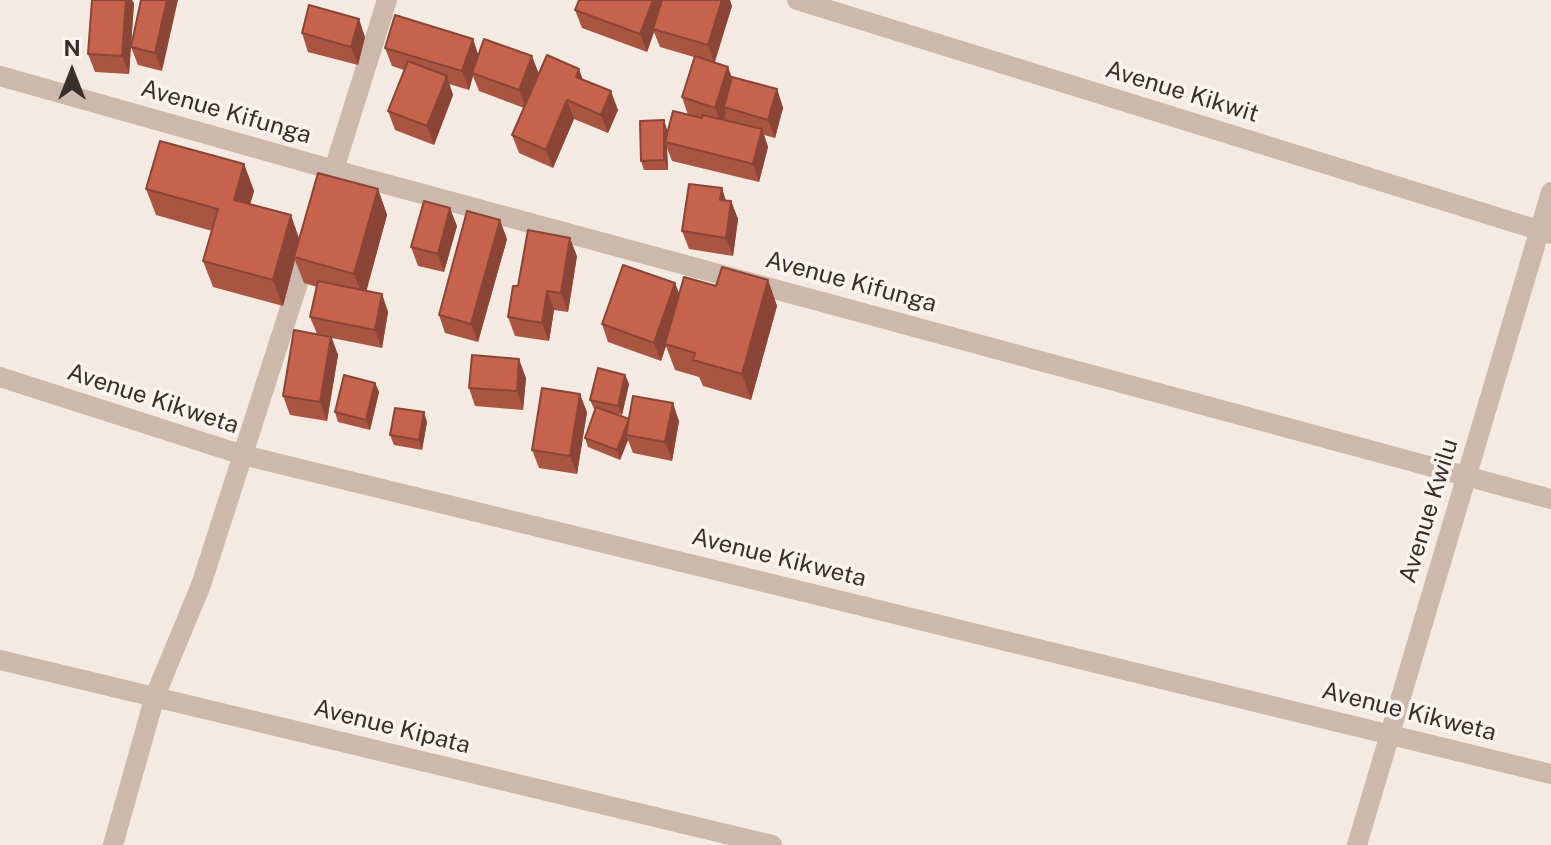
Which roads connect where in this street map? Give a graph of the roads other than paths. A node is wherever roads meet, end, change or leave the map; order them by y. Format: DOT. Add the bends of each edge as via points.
graph roads {
  1 [pos="387,0"];
  2 [pos="797,0"];
  3 [pos="0,76"];
  4 [pos="334,170"];
  5 [pos="1551,192"];
  6 [pos="325,200"];
  7 [pos="315,230"];
  8 [pos="1545,232"];
  9 [pos="0,377"];
  10 [pos="243,455"];
  11 [pos="1467,475"];
  12 [pos="1551,499"];
  13 [pos="0,660"];
  14 [pos="155,696"];
  15 [pos="1389,733"];
  16 [pos="1551,774"];
  17 [pos="113,845"];
  18 [pos="772,845"];
  19 [pos="1357,845"];
  1 -- 4 [label="street"];
  2 -- 8 [label="street, Avenue Kikwit"];
  3 -- 4 [label="street, Avenue Kifunga"];
  4 -- 6 [label="street"];
  4 -- 11 [label="street, Avenue Kifunga"];
  5 -- 8 [label="street, Avenue Kwilu"];
  7 -- 10 [label="street"];
  8 -- 11 [label="street, Avenue Kwilu"];
  9 -- 10 [label="street, Avenue Kikweta"];
  10 -- 14 [label="street" via="201,585"];
  10 -- 15 [label="street, Avenue Kikweta"];
  11 -- 12 [label="street, Avenue Kifunga"];
  11 -- 15 [label="street, Avenue Kwilu"];
  13 -- 14 [label="street, Avenue Kipata"];
  14 -- 17 [label="street"];
  14 -- 18 [label="street, Avenue Kipata"];
  15 -- 16 [label="street, Avenue Kikweta"];
  15 -- 19 [label="street, Avenue Kwilu"];
}
